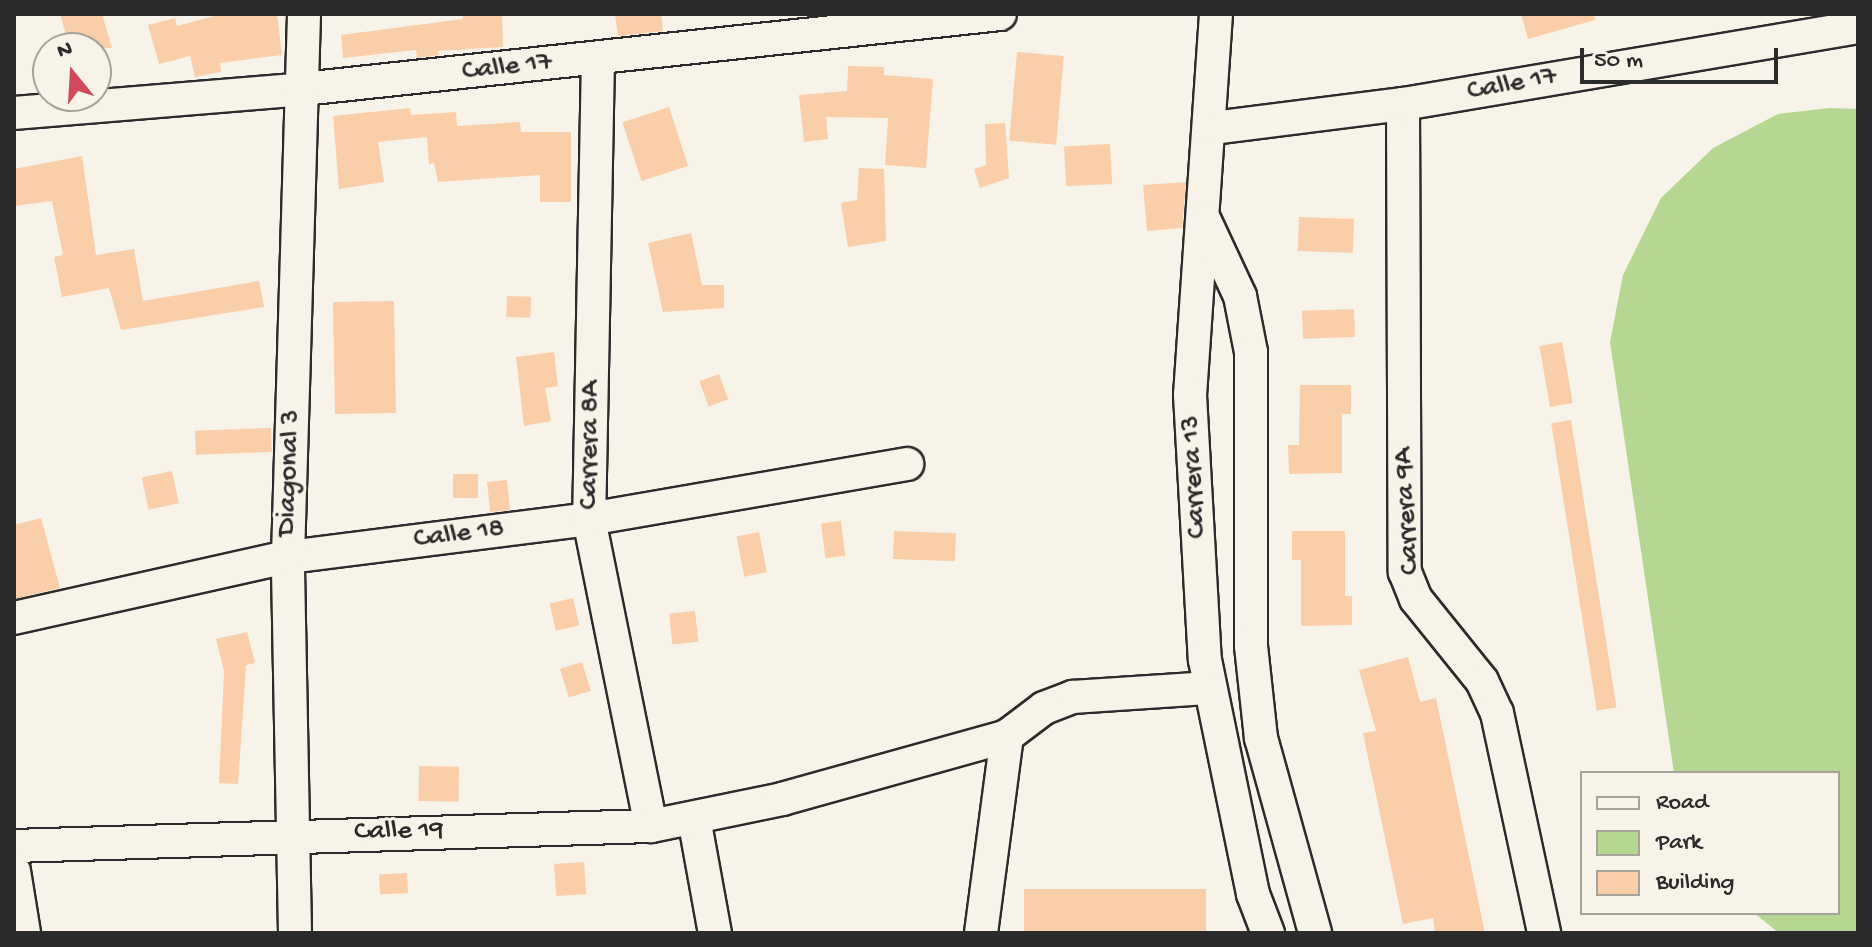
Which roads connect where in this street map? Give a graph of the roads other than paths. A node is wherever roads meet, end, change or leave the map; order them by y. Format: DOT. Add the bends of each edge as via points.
graph roads {
  1 [pos="304,14"];
  2 [pos="1000,14"];
  3 [pos="1216,14"];
  4 [pos="1852,23"];
  5 [pos="598,58"];
  6 [pos="303,89"];
  7 [pos="1403,104"];
  8 [pos="14,113"];
  9 [pos="1212,128"];
  10 [pos="1204,220"];
  11 [pos="907,464"];
  12 [pos="589,519"];
  13 [pos="288,557"];
  14 [pos="14,618"];
  15 [pos="1210,688"];
  16 [pos="1007,736"];
  17 [pos="694,818"];
  18 [pos="651,826"];
  19 [pos="294,835"];
  20 [pos="14,846"];
  21 [pos="14,871"];
  22 [pos="24,933"];
  23 [pos="295,933"];
  24 [pos="715,933"];
  25 [pos="981,933"];
  26 [pos="1268,933"];
  27 [pos="1315,933"];
  28 [pos="1544,933"];
  1 -- 6 [label="street, Diagonal 3"];
  2 -- 5 [label="street, Calle 17"];
  3 -- 9 [label="street, Carrera 13"];
  4 -- 7 [label="street, Calle 17"];
  5 -- 6 [label="street, Calle 17"];
  5 -- 12 [label="street, Carrera 8A"];
  6 -- 8 [label="street, Calle 17"];
  6 -- 13 [label="street, Diagonal 3"];
  7 -- 9 [label="street, Calle 17"];
  7 -- 28 [label="street, Carrera 9A" via="1405,572 1416,599 1482,681 1497,713"];
  9 -- 10 [label="street, Carrera 13"];
  10 -- 15 [label="street, Carrera 13" via="1190,395"];
  10 -- 27 [label="street" via="1240,296 1251,352 1251,646 1261,738"];
  11 -- 12 [label="street, Calle 18"];
  12 -- 13 [label="street, Calle 18"];
  12 -- 18 [label="street, Carrera 8A"];
  13 -- 14 [label="street, Calle 18"];
  13 -- 19 [label="street, Diagonal 3"];
  15 -- 16 [label="street" via="1073,697 1044,708"];
  15 -- 26 [label="street, Carrera 13" via="1253,894"];
  16 -- 17 [label="street, Calle 19"];
  16 -- 25 [label="street"];
  17 -- 18 [label="street, Calle 19"];
  17 -- 24 [label="street"];
  18 -- 19 [label="street, Calle 19"];
  19 -- 20 [label="street, Calle 19"];
  19 -- 23 [label="street, Diagonal 3"];
  21 -- 22 [label="street"];
}
